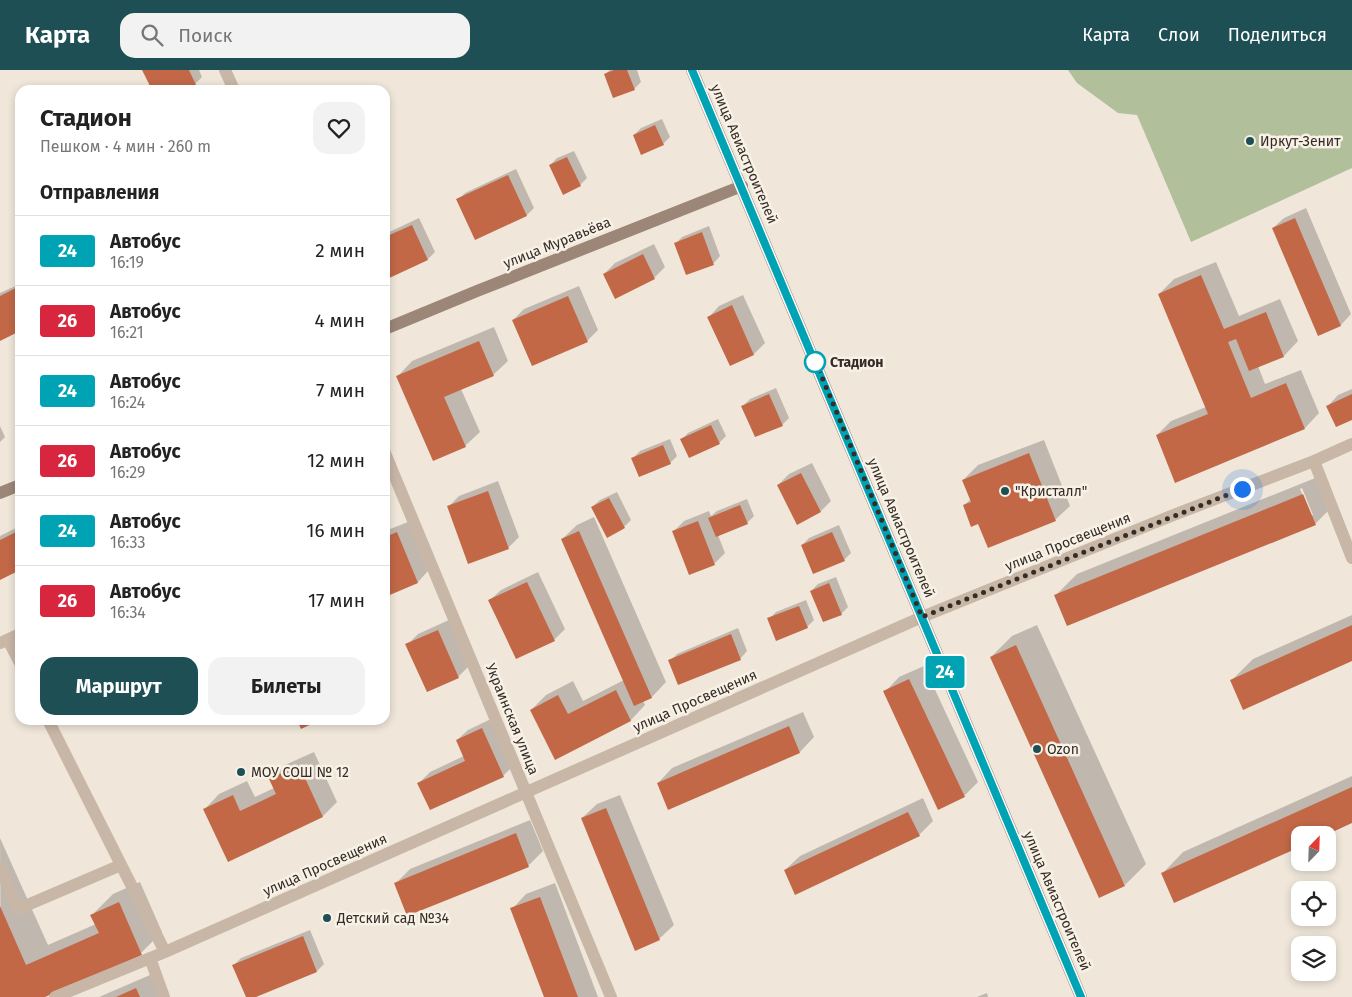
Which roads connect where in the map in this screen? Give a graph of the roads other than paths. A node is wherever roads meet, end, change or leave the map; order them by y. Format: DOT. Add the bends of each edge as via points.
graph roads {
  1 [pos="225,70"];
  2 [pos="692,70"];
  3 [pos="232,85"];
  4 [pos="742,186"];
  5 [pos="390,328"];
  6 [pos="1352,444"];
  7 [pos="1314,461"];
  8 [pos="390,465"];
  9 [pos="15,487"];
  10 [pos="0,493"];
  11 [pos="1352,558"];
  12 [pos="922,617"];
  13 [pos="4,641"];
  14 [pos="15,656"];
  15 [pos="51,725"];
  16 [pos="526,792"];
  17 [pos="121,865"];
  18 [pos="0,867"];
  19 [pos="165,952"];
  20 [pos="150,958"];
  21 [pos="55,997"];
  22 [pos="164,997"];
  23 [pos="611,997"];
  24 [pos="1081,997"];
  1 -- 3 [label="street"];
  2 -- 4 [label="street, улица Авиастроителей"];
  4 -- 5 [label="street, улица Муравьёва"];
  4 -- 12 [label="street, улица Авиастроителей"];
  6 -- 7 [label="street, улица Просвещения"];
  7 -- 11 [label="street"];
  7 -- 12 [label="street, улица Просвещения"];
  8 -- 16 [label="street, Украинская улица"];
  9 -- 10 [label="street"];
  12 -- 16 [label="street, улица Просвещения"];
  12 -- 24 [label="street, улица Авиастроителей"];
  13 -- 14 [label="street"];
  15 -- 17 [label="street"];
  16 -- 19 [label="street, улица Просвещения"];
  16 -- 23 [label="street, Украинская улица"];
  17 -- 18 [label="street" via="18,909"];
  17 -- 19 [label="street"];
  19 -- 20 [label="street, улица Просвещения"];
  20 -- 21 [label="street, улица Просвещения"];
  20 -- 22 [label="street"];
}
